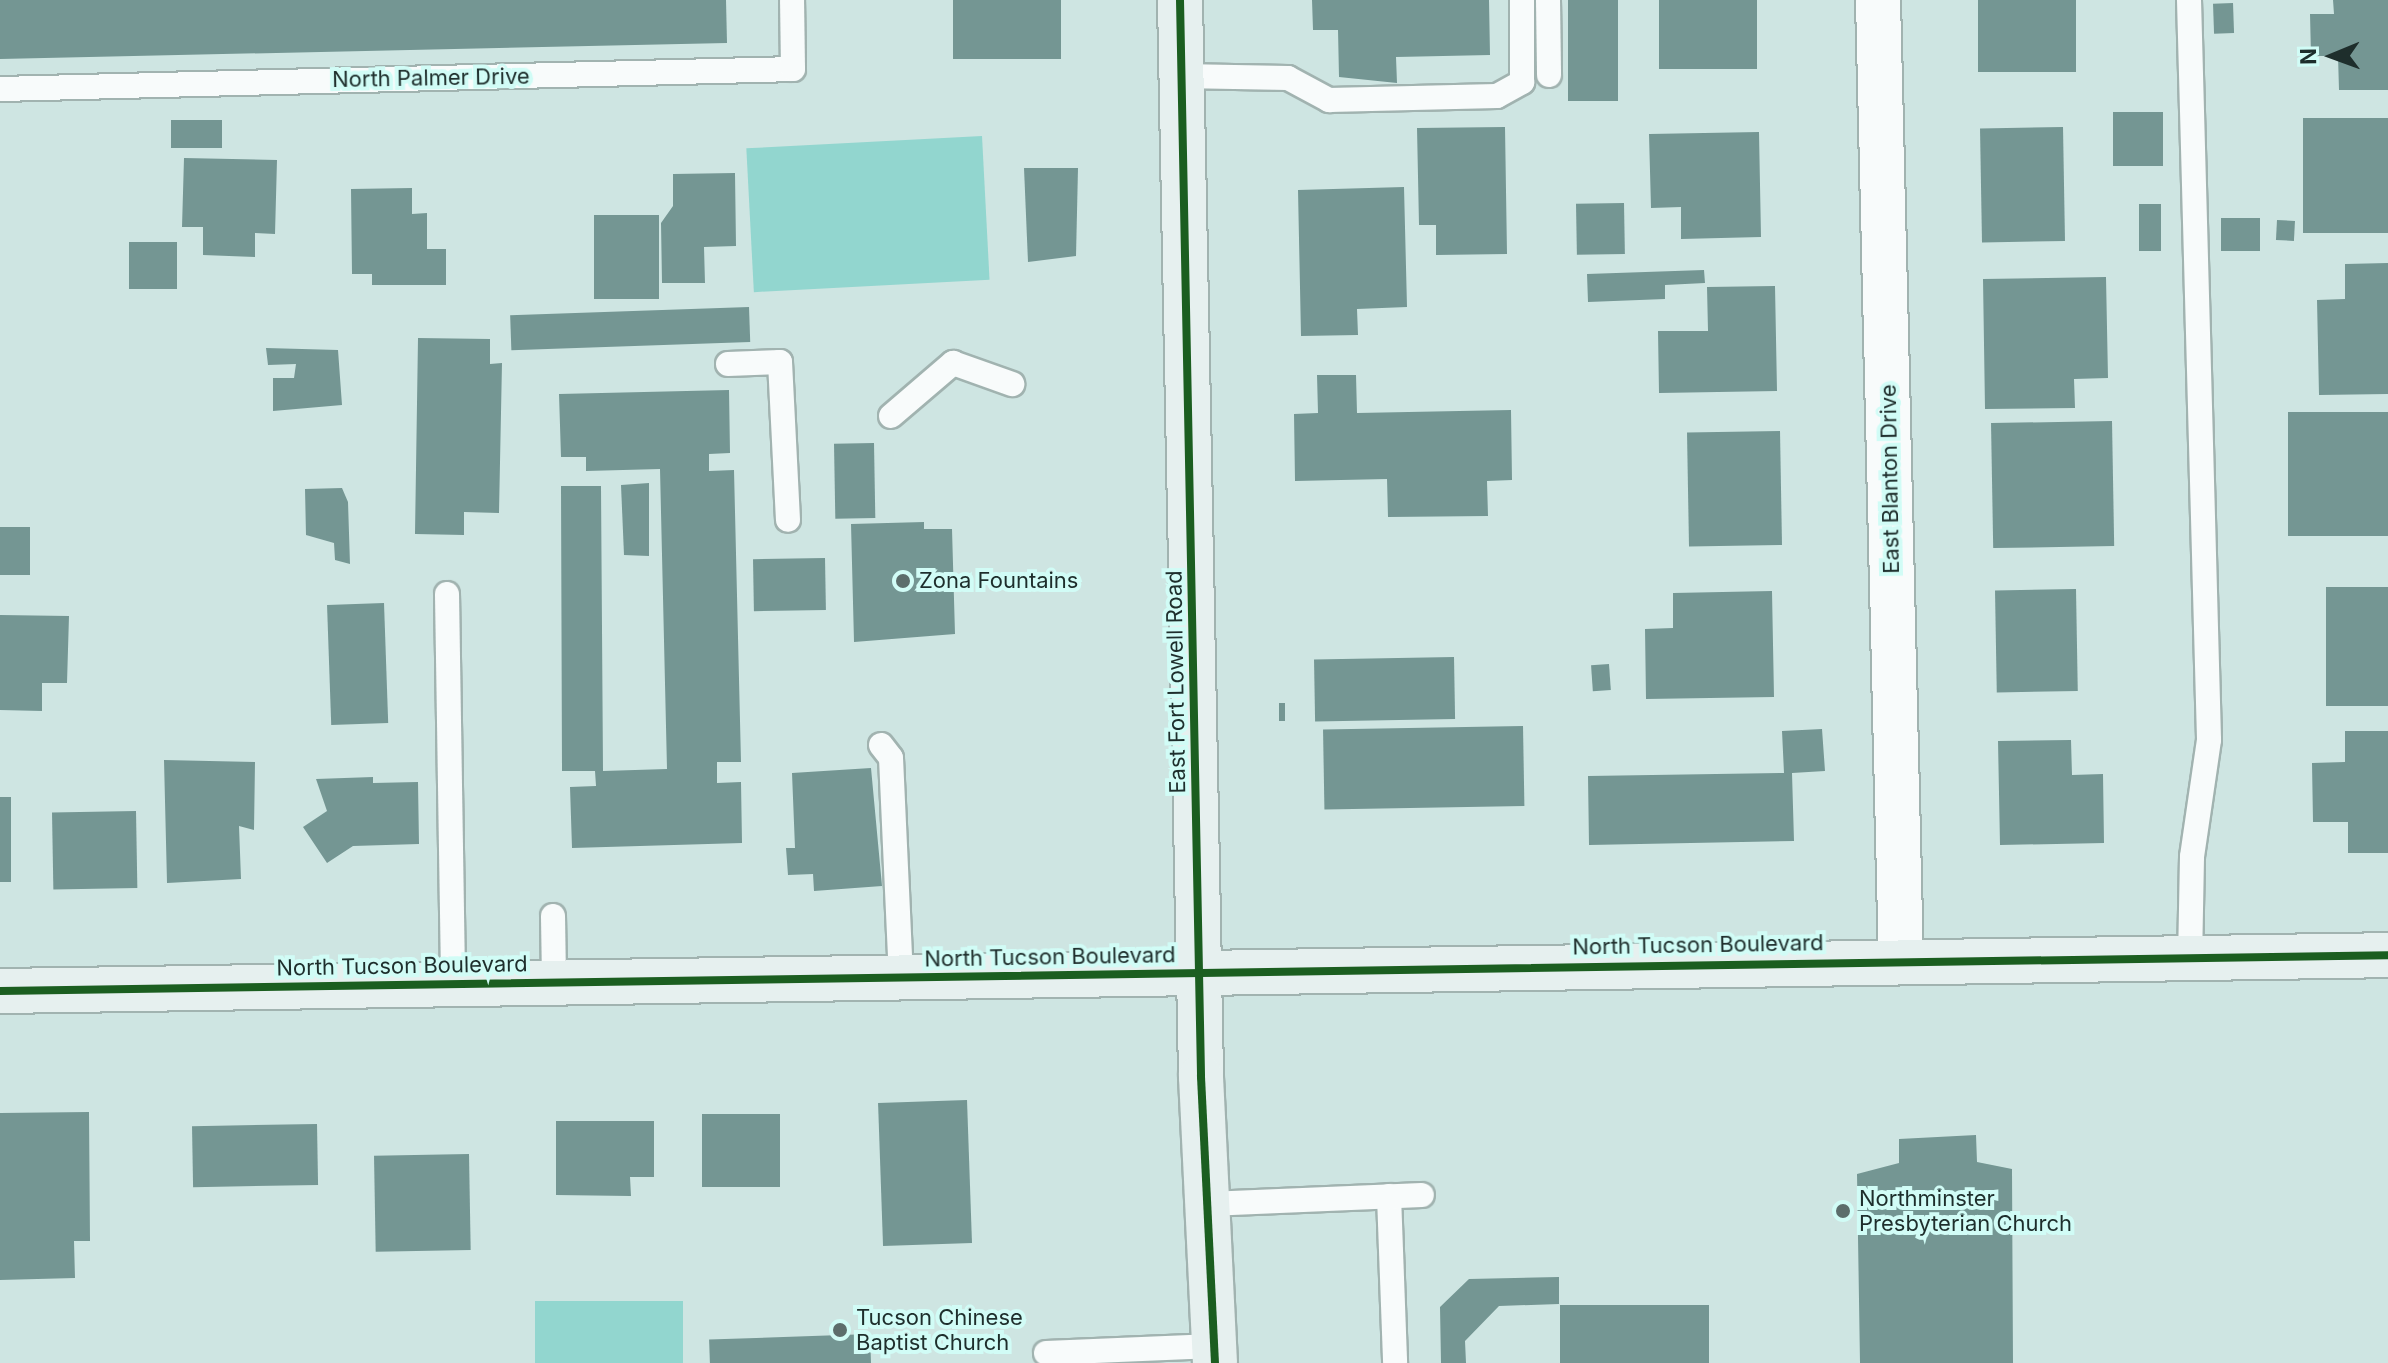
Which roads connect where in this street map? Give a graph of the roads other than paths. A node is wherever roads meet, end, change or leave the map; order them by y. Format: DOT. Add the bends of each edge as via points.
graph roads {
  1 [pos="792,0"];
  2 [pos="1180,0"];
  3 [pos="1522,0"];
  4 [pos="1548,0"];
  5 [pos="1878,0"];
  6 [pos="2189,0"];
  7 [pos="1549,75"];
  8 [pos="1181,76"];
  9 [pos="0,89"];
  10 [pos="728,364"];
  11 [pos="1012,384"];
  12 [pos="891,416"];
  13 [pos="788,520"];
  14 [pos="447,594"];
  15 [pos="881,745"];
  16 [pos="553,916"];
  17 [pos="2388,955"];
  18 [pos="2190,957"];
  19 [pos="1901,959"];
  20 [pos="1200,974"];
  21 [pos="901,976"];
  22 [pos="554,982"];
  23 [pos="453,984"];
  24 [pos="0,991"];
  25 [pos="1422,1195"];
  26 [pos="1389,1196"];
  27 [pos="1208,1204"];
  28 [pos="1046,1353"];
  29 [pos="1215,1354"];
  30 [pos="1395,1363"];
  1 -- 9 [label="lane, North Palmer Drive" via="793,69"];
  2 -- 8 [label="main road, East Fort Lowell Road"];
  3 -- 8 [label="lane" via="1522,82 1497,96 1329,100 1288,78"];
  4 -- 7 [label="lane"];
  5 -- 19 [label="street, East Blanton Drive"];
  6 -- 18 [label="lane" via="2209,740 2192,857"];
  8 -- 20 [label="main road, East Fort Lowell Road"];
  10 -- 13 [label="lane" via="780,362"];
  11 -- 12 [label="lane" via="953,363"];
  14 -- 23 [label="lane"];
  15 -- 21 [label="lane" via="891,758"];
  16 -- 22 [label="lane"];
  17 -- 18 [label="main road, North Tucson Boulevard"];
  18 -- 19 [label="main road, North Tucson Boulevard"];
  19 -- 20 [label="main road, North Tucson Boulevard"];
  20 -- 21 [label="main road, North Tucson Boulevard"];
  20 -- 27 [label="main road, East Fort Lowell Road"];
  21 -- 22 [label="main road, North Tucson Boulevard"];
  22 -- 23 [label="main road, North Tucson Boulevard"];
  23 -- 24 [label="main road, North Tucson Boulevard"];
  25 -- 26 [label="lane"];
  26 -- 27 [label="lane"];
  26 -- 30 [label="lane"];
  27 -- 29 [label="main road, East Fort Lowell Road"];
  28 -- 29 [label="lane"];
}
